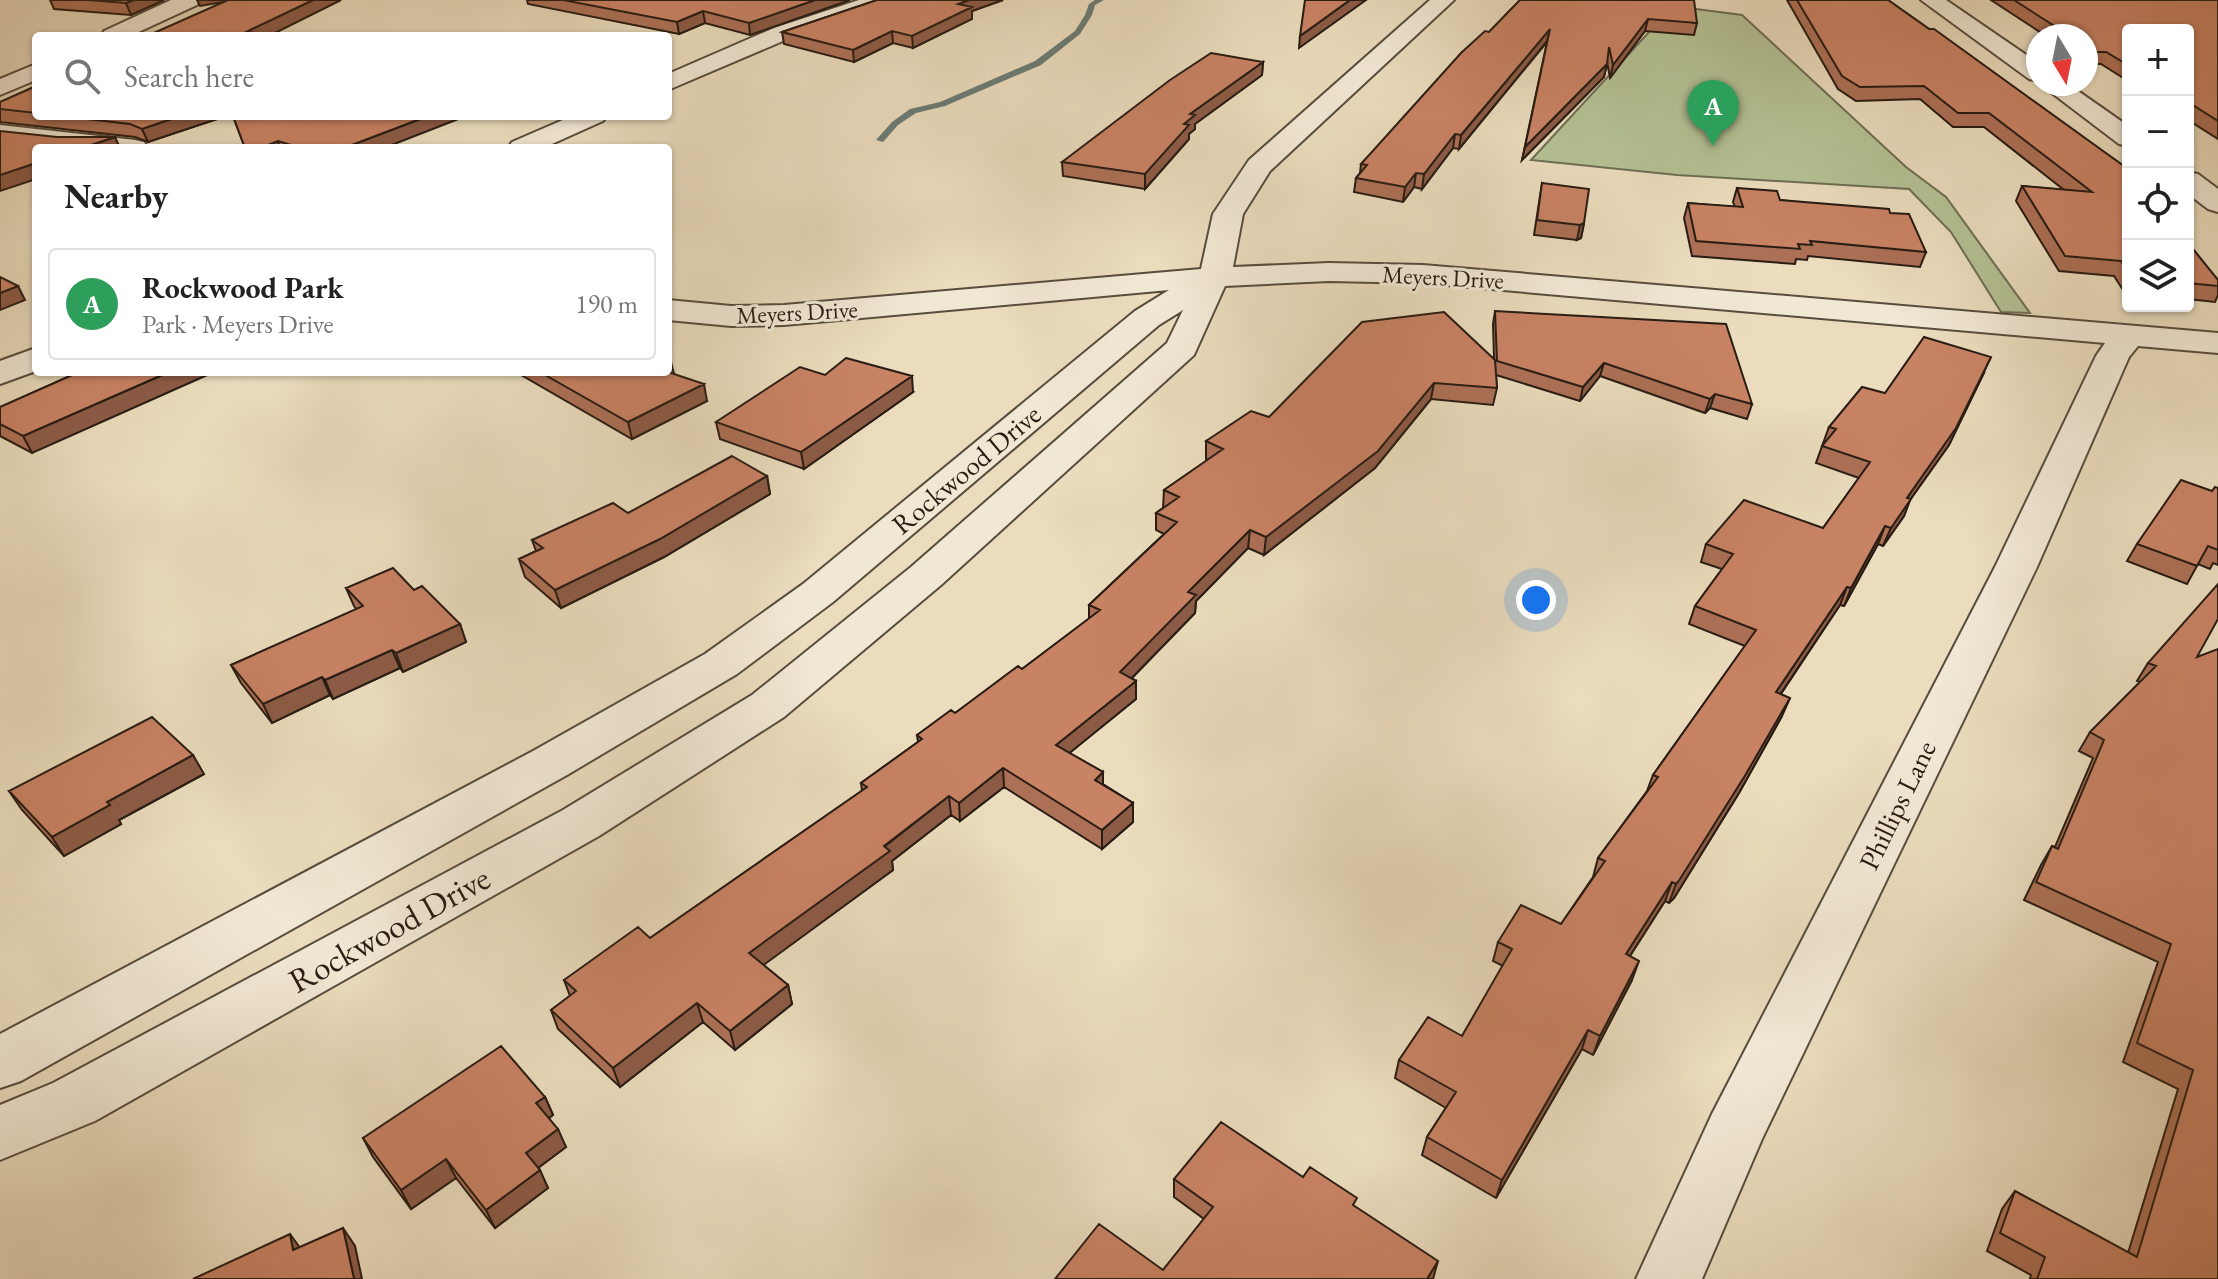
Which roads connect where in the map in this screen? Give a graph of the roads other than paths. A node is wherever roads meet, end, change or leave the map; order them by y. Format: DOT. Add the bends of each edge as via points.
graph roads {
  1 [pos="189,0"];
  2 [pos="881,0"];
  3 [pos="1443,0"];
  4 [pos="1932,0"];
  5 [pos="121,32"];
  6 [pos="2026,66"];
  7 [pos="32,73"];
  8 [pos="672,81"];
  9 [pos="0,88"];
  10 [pos="2069,96"];
  11 [pos="585,120"];
  12 [pos="0,133"];
  13 [pos="2122,134"];
  14 [pos="99,144"];
  15 [pos="530,144"];
  16 [pos="2194,185"];
  17 [pos="2218,203"];
  18 [pos="1214,277"];
  19 [pos="672,310"];
  20 [pos="2130,334"];
  21 [pos="2218,343"];
  22 [pos="32,360"];
  23 [pos="0,374"];
  24 [pos="721,664"];
  25 [pos="768,706"];
  26 [pos="0,1063"];
  27 [pos="0,1133"];
  28 [pos="1669,1279"];
  1 -- 5 [label="street"];
  2 -- 8 [label="street" via="782,33"];
  3 -- 18 [label="street, Rockwood Drive" via="1259,166 1228,214"];
  4 -- 6 [label="street"];
  7 -- 9 [label="street"];
  10 -- 13 [label="street"];
  11 -- 15 [label="street"];
  12 -- 14 [label="street"];
  16 -- 17 [label="street"];
  18 -- 19 [label="street, Meyers Drive" via="784,315"];
  18 -- 20 [label="street, Meyers Drive" via="1423,274"];
  18 -- 24 [label="street, Rockwood Drive" via="1147,318 818,593"];
  18 -- 25 [label="street, Rockwood Drive" via="1182,348 926,576"];
  20 -- 21 [label="street, Meyers Drive"];
  20 -- 28 [label="street, Phillips Lane" via="2113,356 2016,567 1734,1133"];
  22 -- 23 [label="street"];
  24 -- 25 [label="street"];
  24 -- 26 [label="street, Rockwood Drive"];
  25 -- 27 [label="street, Rockwood Drive" via="567,831 74,1102"];
}
